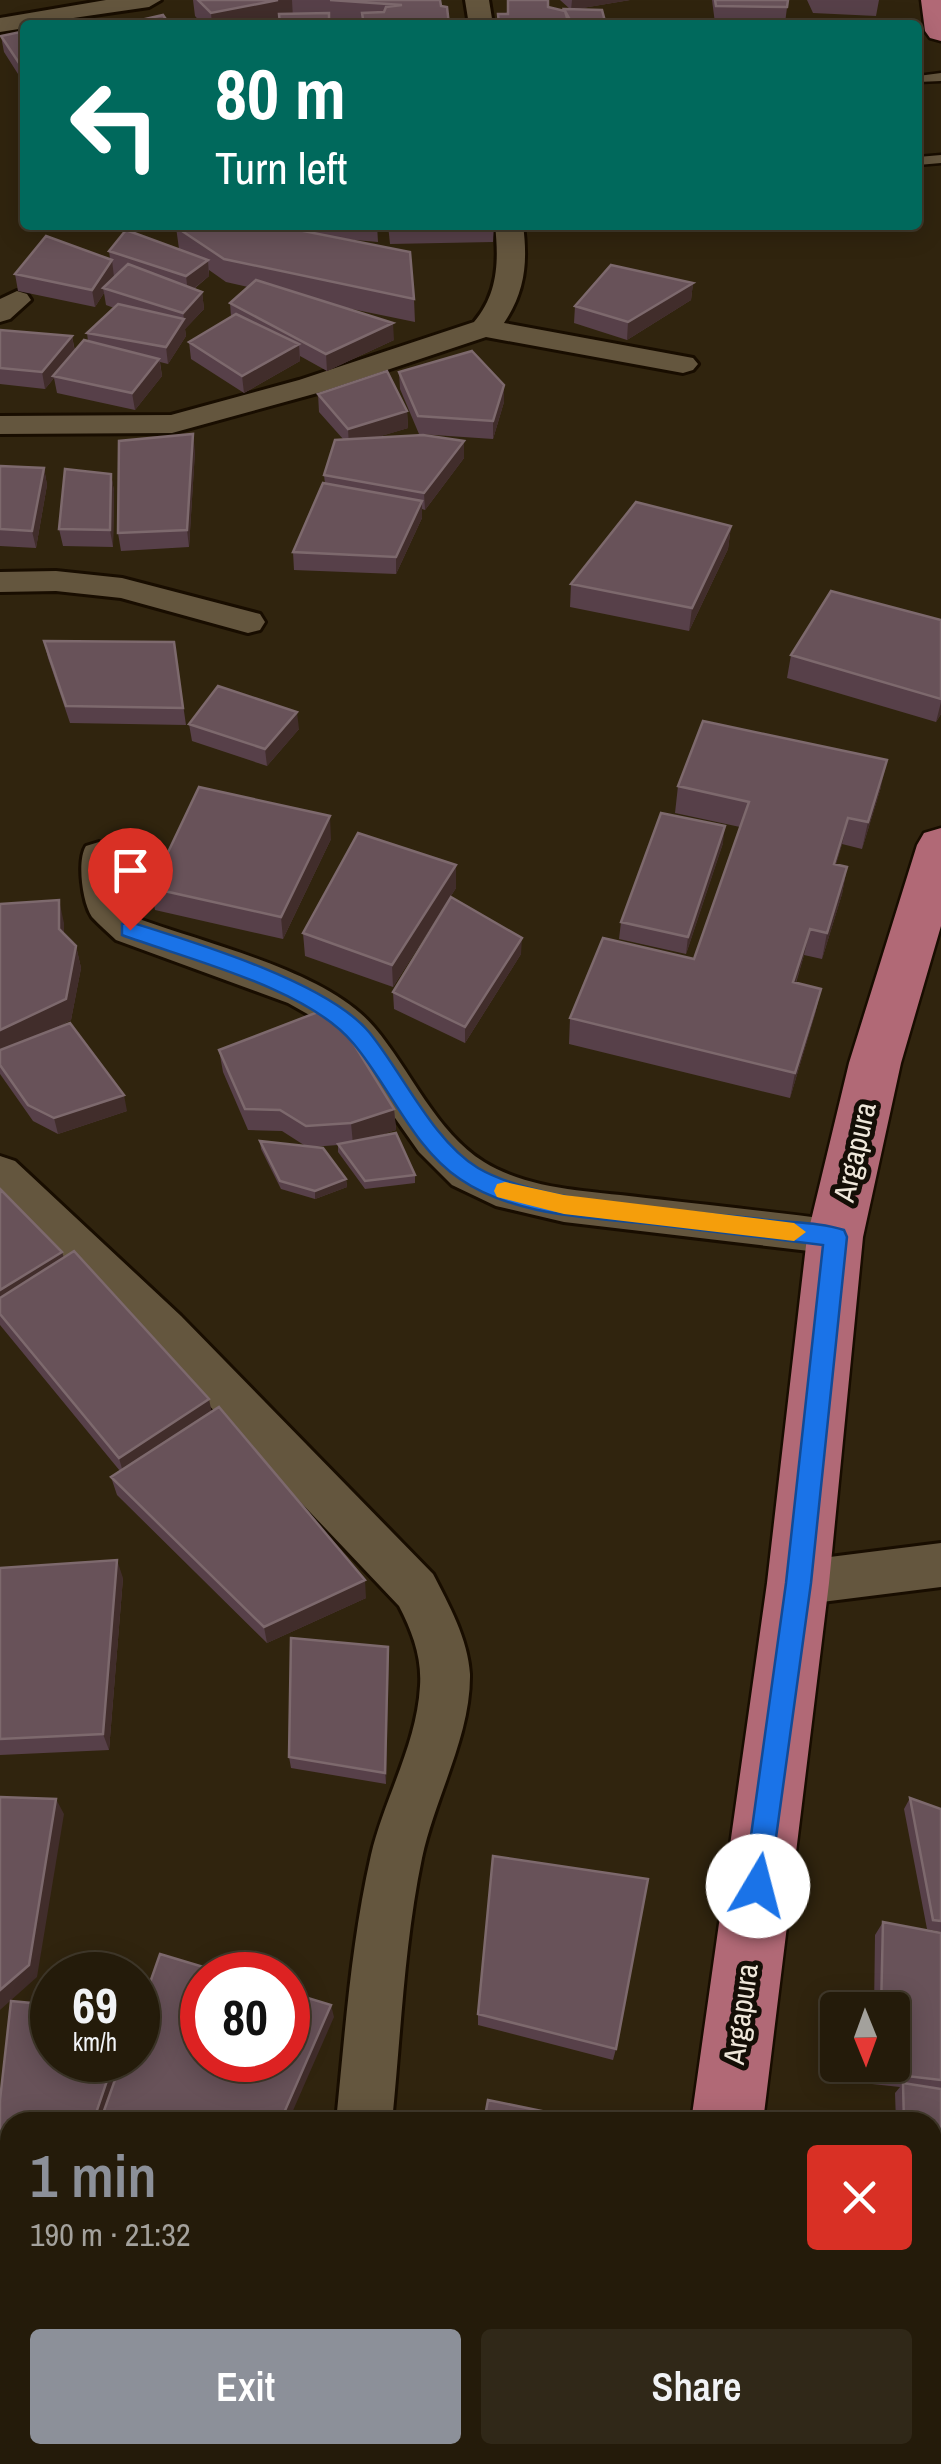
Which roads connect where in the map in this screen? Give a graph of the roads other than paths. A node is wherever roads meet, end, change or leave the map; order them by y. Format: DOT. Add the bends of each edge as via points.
graph roads {
  1 [pos="149,0"];
  2 [pos="938,0"];
  3 [pos="96,5"];
  4 [pos="20,20"];
  5 [pos="941,31"];
  6 [pos="508,230"];
  7 [pos="484,328"];
  8 [pos="683,364"];
  9 [pos="0,408"];
  10 [pos="0,426"];
  11 [pos="42,427"];
  12 [pos="0,582"];
  13 [pos="248,622"];
  14 [pos="941,845"];
  15 [pos="99,856"];
  16 [pos="0,1173"];
  17 [pos="836,1237"];
  18 [pos="941,1565"];
  19 [pos="798,1583"];
  20 [pos="365,2112"];
  21 [pos="728,2112"];
  1 -- 3 [label="street"];
  2 -- 5 [label="highway"];
  3 -- 4 [label="street"];
  6 -- 7 [label="street" via="512,280"];
  7 -- 8 [label="street"];
  7 -- 11 [label="street" via="172,424"];
  9 -- 11 [label="street"];
  10 -- 11 [label="street"];
  12 -- 13 [label="street" via="122,588"];
  14 -- 17 [label="highway, Argapura" via="875,1063"];
  15 -- 17 [label="street" via="107,909 130,930 334,1011 360,1036 434,1140 467,1172 511,1194 564,1204"];
  16 -- 20 [label="street" via="165,1329 403,1576 436,1629 443,1706 404,1824 384,1929"];
  17 -- 19 [label="highway, Argapura"];
  18 -- 19 [label="street"];
  19 -- 21 [label="highway, Argapura"];
}
